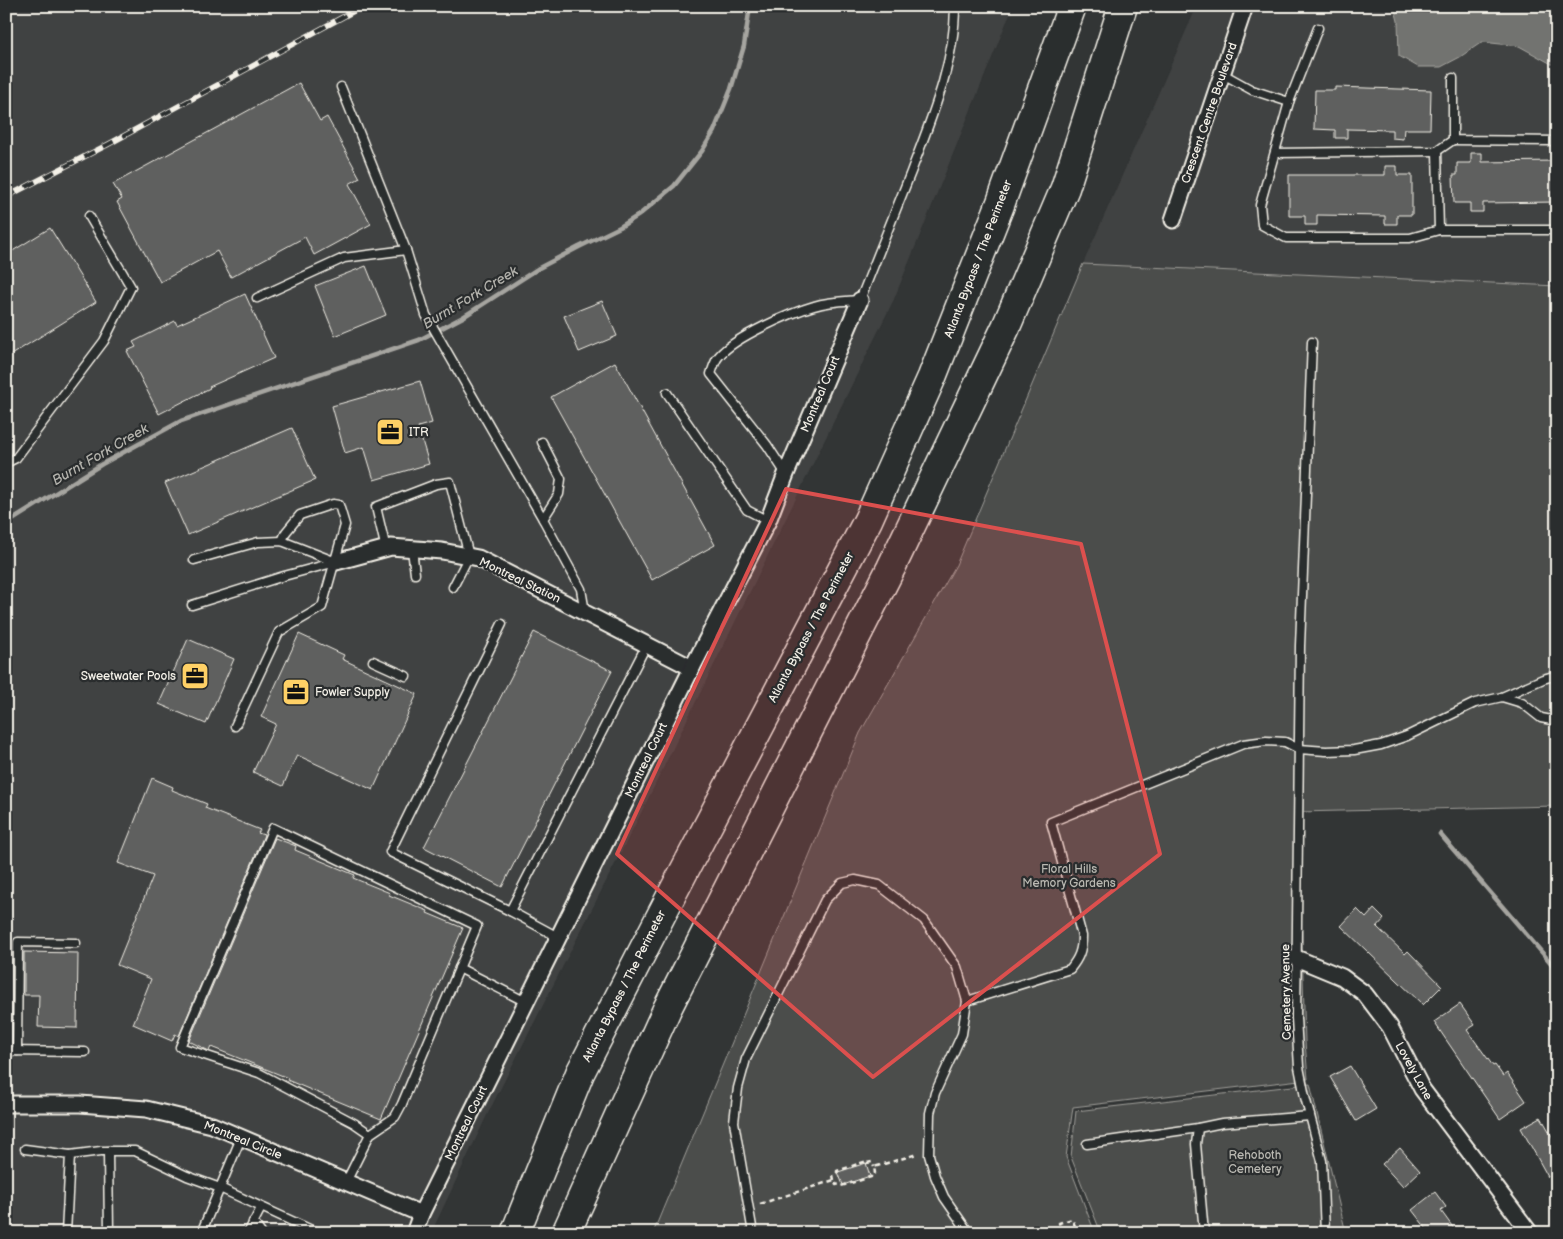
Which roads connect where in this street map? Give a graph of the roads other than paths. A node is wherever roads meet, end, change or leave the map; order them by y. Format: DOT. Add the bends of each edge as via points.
graph roads {
  1 [pos="955,6"];
  2 [pos="1072,6"];
  3 [pos="1123,6"];
  4 [pos="1245,6"];
  5 [pos="1318,28"];
  6 [pos="1222,74"];
  7 [pos="1453,78"];
  8 [pos="341,87"];
  9 [pos="1289,102"];
  10 [pos="1453,140"];
  11 [pos="1557,141"];
  12 [pos="1437,151"];
  13 [pos="1275,153"];
  14 [pos="89,216"];
  15 [pos="1173,220"];
  16 [pos="1438,230"];
  17 [pos="1557,230"];
  18 [pos="406,250"];
  19 [pos="257,298"];
  20 [pos="860,300"];
  21 [pos="1312,342"];
  22 [pos="667,393"];
  23 [pos="542,442"];
  24 [pos="6,464"];
  25 [pos="786,474"];
  26 [pos="543,519"];
  27 [pos="768,521"];
  28 [pos="282,541"];
  29 [pos="386,549"];
  30 [pos="412,549"];
  31 [pos="469,556"];
  32 [pos="194,560"];
  33 [pos="336,562"];
  34 [pos="415,574"];
  35 [pos="453,587"];
  36 [pos="192,606"];
  37 [pos="585,612"];
  38 [pos="502,624"];
  39 [pos="647,644"];
  40 [pos="373,661"];
  41 [pos="692,668"];
  42 [pos="406,676"];
  43 [pos="1557,677"];
  44 [pos="1502,697"];
  45 [pos="1557,721"];
  46 [pos="234,726"];
  47 [pos="1299,749"];
  48 [pos="510,911"];
  49 [pos="558,938"];
  50 [pos="76,943"];
  51 [pos="1296,958"];
  52 [pos="459,968"];
  53 [pos="967,1001"];
  54 [pos="526,1002"];
  55 [pos="6,1051"];
  56 [pos="17,1051"];
  57 [pos="85,1052"];
  58 [pos="6,1104"];
  59 [pos="1310,1116"];
  60 [pos="1198,1128"];
  61 [pos="370,1134"];
  62 [pos="241,1138"];
  63 [pos="1087,1144"];
  64 [pos="25,1150"];
  65 [pos="108,1151"];
  66 [pos="70,1155"];
  67 [pos="601,1158"];
  68 [pos="346,1182"];
  69 [pos="220,1188"];
  70 [pos="261,1208"];
  71 [pos="421,1214"];
  72 [pos="253,1222"];
  73 [pos="66,1233"];
  74 [pos="109,1233"];
  75 [pos="201,1233"];
  76 [pos="248,1233"];
  77 [pos="261,1233"];
  78 [pos="318,1233"];
  79 [pos="414,1233"];
  80 [pos="515,1233"];
  81 [pos="566,1233"];
  82 [pos="580,1233"];
  83 [pos="753,1233"];
  84 [pos="969,1233"];
  85 [pos="1204,1233"];
  86 [pos="1325,1233"];
  87 [pos="1530,1233"];
  1 -- 20 [label="lane" via="948,65 927,130"];
  2 -- 80 [label="highway, Atlanta Bypass / The Perimeter" via="1003,196 932,377 868,520 580,1072"];
  3 -- 67 [label="highway" via="1065,188 1006,327 891,568 667,1009"];
  4 -- 6 [label="street, Crescent Centre Boulevard"];
  5 -- 9 [label="lane"];
  6 -- 9 [label="lane" via="1252,90"];
  6 -- 15 [label="street, Crescent Centre Boulevard"];
  7 -- 10 [label="lane"];
  8 -- 18 [label="lane"];
  9 -- 13 [label="lane"];
  10 -- 11 [label="lane"];
  10 -- 12 [label="lane"];
  12 -- 13 [label="lane"];
  12 -- 16 [label="lane"];
  13 -- 16 [label="lane" via="1260,205 1262,225 1286,238 1410,238"];
  14 -- 24 [label="lane" via="132,287 104,341 16,458"];
  16 -- 17 [label="lane"];
  18 -- 19 [label="lane" via="344,258"];
  18 -- 26 [label="lane" via="428,320"];
  20 -- 25 [label="street, Montreal Court"];
  20 -- 25 [label="lane" via="815,305 741,339 718,357 711,374"];
  21 -- 47 [label="lane, Cemetery Avenue"];
  22 -- 27 [label="lane" via="747,510"];
  23 -- 26 [label="lane" via="561,479 560,494"];
  25 -- 27 [label="street, Montreal Court"];
  26 -- 37 [label="lane" via="581,589"];
  27 -- 41 [label="street, Montreal Court"];
  28 -- 32 [label="lane" via="258,542"];
  28 -- 33 [label="lane"];
  28 -- 33 [label="lane" via="300,515 339,505 345,525"];
  29 -- 30 [label="street, Montreal Station"];
  29 -- 31 [label="lane" via="376,507 436,484 450,482"];
  29 -- 33 [label="street, Montreal Station"];
  30 -- 31 [label="street, Montreal Station"];
  30 -- 34 [label="lane"];
  31 -- 35 [label="lane"];
  31 -- 37 [label="street, Montreal Station"];
  33 -- 36 [label="lane"];
  33 -- 46 [label="lane" via="322,607 280,632"];
  37 -- 39 [label="street, Montreal Station"];
  38 -- 48 [label="lane" via="390,852"];
  39 -- 41 [label="street, Montreal Station"];
  39 -- 48 [label="lane"];
  40 -- 42 [label="lane"];
  41 -- 49 [label="street, Montreal Court"];
  43 -- 44 [label="lane" via="1543,679"];
  44 -- 45 [label="lane" via="1522,703 1541,718"];
  44 -- 47 [label="lane" via="1475,702 1408,736 1381,745 1354,750"];
  47 -- 51 [label="lane, Cemetery Avenue"];
  47 -- 53 [label="lane" via="1285,742 1266,740 1243,744 1051,822 1082,936 1078,960 1070,969"];
  48 -- 49 [label="lane"];
  49 -- 54 [label="street, Montreal Court"];
  50 -- 56 [label="lane" via="18,942"];
  51 -- 59 [label="lane, Cemetery Avenue" via="1299,1067"];
  51 -- 87 [label="street, Lovely Lane" via="1342,978 1365,994 1390,1027 1422,1089"];
  52 -- 54 [label="lane"];
  52 -- 61 [label="lane" via="402,1104 395,1116"];
  52 -- 61 [label="lane" via="477,926 273,828 180,1047 259,1073"];
  53 -- 83 [label="lane" via="957,967 924,920 879,885 855,880 842,883 825,900 746,1059 738,1088 734,1122"];
  53 -- 84 [label="lane" via="962,1034 935,1093 930,1113 929,1150 934,1176"];
  54 -- 71 [label="street, Montreal Court"];
  55 -- 56 [label="lane"];
  56 -- 57 [label="lane"];
  58 -- 62 [label="street, Montreal Circle" via="80,1104 146,1109 212,1125"];
  59 -- 60 [label="lane"];
  59 -- 86 [label="lane, Cemetery Avenue" via="1322,1161"];
  60 -- 63 [label="lane"];
  60 -- 85 [label="lane" via="1196,1144"];
  61 -- 68 [label="lane"];
  62 -- 68 [label="street, Montreal Circle"];
  62 -- 69 [label="lane"];
  64 -- 66 [label="lane"];
  65 -- 66 [label="lane"];
  65 -- 69 [label="lane" via="136,1151"];
  65 -- 74 [label="lane"];
  66 -- 73 [label="lane"];
  67 -- 81 [label="highway"];
  67 -- 82 [label="highway"];
  68 -- 71 [label="street, Montreal Circle"];
  69 -- 70 [label="lane"];
  69 -- 75 [label="lane"];
  70 -- 72 [label="lane"];
  70 -- 78 [label="lane"];
  71 -- 79 [label="street"];
  72 -- 76 [label="lane"];
  72 -- 77 [label="lane"];
}
